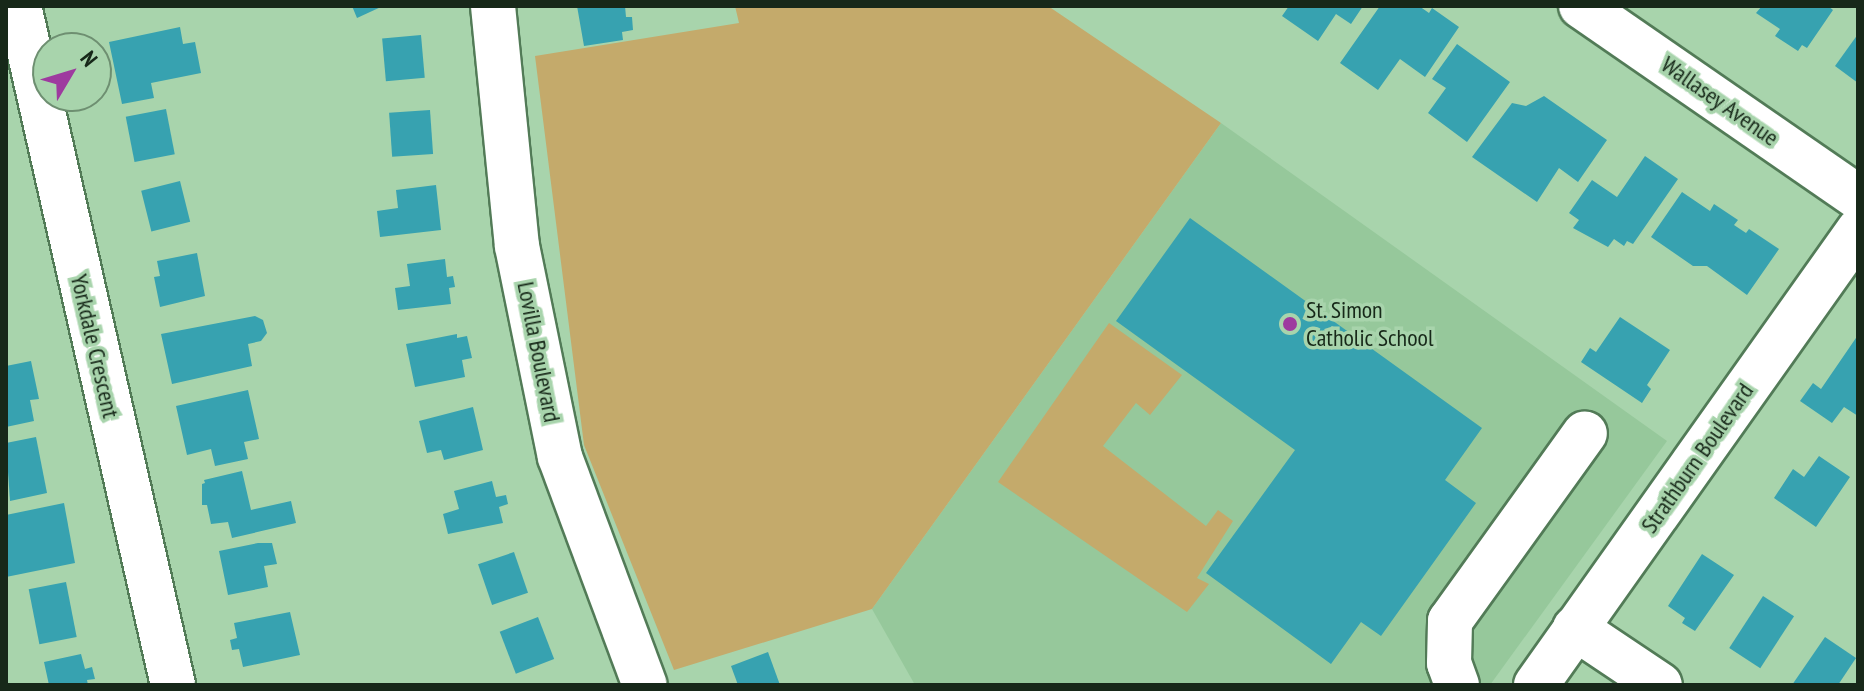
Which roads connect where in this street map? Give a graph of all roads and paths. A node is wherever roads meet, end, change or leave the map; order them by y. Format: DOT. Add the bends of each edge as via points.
graph roads {
  1 [pos="19,6"];
  2 [pos="493,6"];
  3 [pos="1581,6"];
  4 [pos="1858,197"];
  5 [pos="1858,231"];
  6 [pos="1585,433"];
  7 [pos="1575,628"];
  8 [pos="173,685"];
  9 [pos="645,685"];
  10 [pos="1457,685"];
  11 [pos="1536,685"];
  12 [pos="1660,685"];
  1 -- 8 [label="street, Yorkdale Crescent"];
  2 -- 9 [label="street, Lovilla Boulevard" via="517,246 560,457"];
  3 -- 4 [label="street, Wallasey Avenue"];
  5 -- 7 [label="street, Strathburn Boulevard"];
  6 -- 10 [label="street" via="1450,621 1449,663"];
  7 -- 11 [label="street, Strathburn Boulevard"];
  7 -- 12 [label="street"];
}
